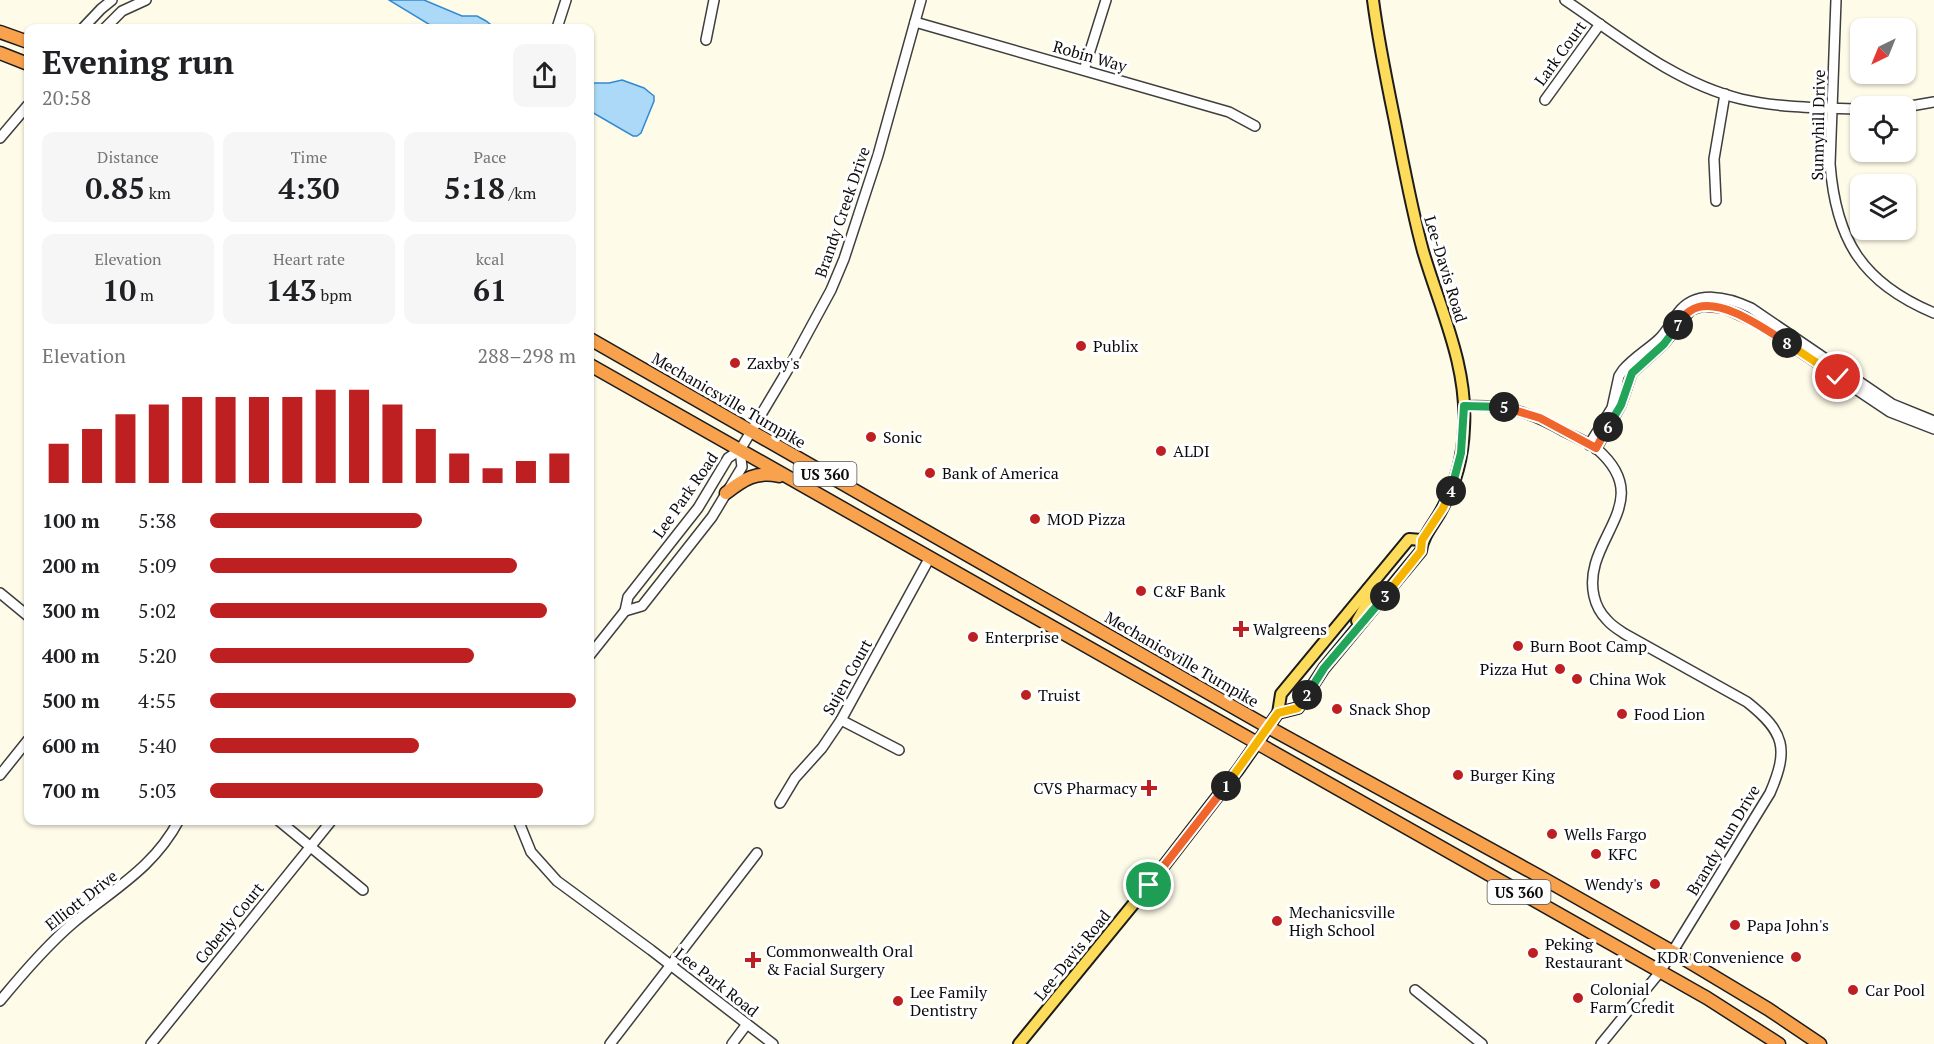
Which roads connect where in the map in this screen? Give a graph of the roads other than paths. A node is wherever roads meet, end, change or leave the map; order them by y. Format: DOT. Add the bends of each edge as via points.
graph roads {
  1 [pos="112,0"];
  2 [pos="146,0"];
  3 [pos="566,0"];
  4 [pos="714,0"];
  5 [pos="921,0"];
  6 [pos="1106,0"];
  7 [pos="1373,0"];
  8 [pos="1564,0"];
  9 [pos="1836,0"];
  10 [pos="915,22"];
  11 [pos="87,24"];
  12 [pos="109,24"];
  13 [pos="559,24"];
  14 [pos="1600,24"];
  15 [pos="0,32"];
  16 [pos="706,40"];
  17 [pos="24,41"];
  18 [pos="0,53"];
  19 [pos="24,62"];
  20 [pos="1084,70"];
  21 [pos="1725,94"];
  22 [pos="1545,100"];
  23 [pos="1934,102"];
  24 [pos="1916,105"];
  25 [pos="1833,109"];
  26 [pos="1850,109"];
  27 [pos="24,110"];
  28 [pos="1255,126"];
  29 [pos="0,138"];
  30 [pos="1716,201"];
  31 [pos="1934,313"];
  32 [pos="594,341"];
  33 [pos="594,367"];
  34 [pos="1464,406"];
  35 [pos="1934,421"];
  36 [pos="1934,429"];
  37 [pos="752,432"];
  38 [pos="1593,447"];
  39 [pos="740,450"];
  40 [pos="791,479"];
  41 [pos="726,493"];
  42 [pos="1422,540"];
  43 [pos="929,559"];
  44 [pos="1368,589"];
  45 [pos="0,593"];
  46 [pos="625,611"];
  47 [pos="24,613"];
  48 [pos="1347,641"];
  49 [pos="594,650"];
  50 [pos="1278,713"];
  51 [pos="841,720"];
  52 [pos="1268,727"];
  53 [pos="1256,744"];
  54 [pos="24,745"];
  55 [pos="899,750"];
  56 [pos="0,775"];
  57 [pos="780,802"];
  58 [pos="176,825"];
  59 [pos="284,825"];
  60 [pos="328,825"];
  61 [pos="520,825"];
  62 [pos="310,847"];
  63 [pos="757,853"];
  64 [pos="363,890"];
  65 [pos="1673,952"];
  66 [pos="670,965"];
  67 [pos="1660,972"];
  68 [pos="1415,990"];
  69 [pos="0,1001"];
  70 [pos="747,1024"];
  71 [pos="151,1044"];
  72 [pos="610,1044"];
  73 [pos="732,1044"];
  74 [pos="773,1044"];
  75 [pos="1019,1044"];
  76 [pos="1482,1044"];
  77 [pos="1601,1044"];
  78 [pos="1779,1044"];
  79 [pos="1820,1044"];
  1 -- 11 [label="street"];
  2 -- 12 [label="street" via="122,12"];
  3 -- 13 [label="street"];
  4 -- 16 [label="street"];
  5 -- 10 [label="street, Brandy Creek Drive"];
  6 -- 20 [label="street"];
  7 -- 34 [label="main road, Lee-Davis Road" via="1413,213 1452,342"];
  8 -- 14 [label="street"];
  9 -- 25 [label="street, Sunnyhill Drive"];
  10 -- 20 [label="street, Robin Way"];
  10 -- 37 [label="street, Brandy Creek Drive" via="844,260"];
  14 -- 21 [label="street" via="1673,72"];
  14 -- 22 [label="street, Lark Court"];
  15 -- 17 [label="highway"];
  18 -- 19 [label="highway"];
  20 -- 28 [label="street, Robin Way" via="1229,112"];
  21 -- 25 [label="street" via="1781,106"];
  21 -- 30 [label="street" via="1714,159"];
  23 -- 24 [label="street"];
  25 -- 26 [label="street"];
  25 -- 31 [label="street, Sunnyhill Drive" via="1832,187 1847,238 1866,268 1887,289"];
  27 -- 29 [label="street"];
  32 -- 37 [label="highway, Mechanicsville Turnpike / US 360"];
  33 -- 39 [label="highway, US 360"];
  34 -- 38 [label="street" via="1525,412"];
  34 -- 42 [label="main road, Lee-Davis Road" via="1461,453 1454,481 1443,508"];
  35 -- 38 [label="street" via="1892,404 1751,308 1712,297 1684,306 1665,333 1623,370 1612,408"];
  36 -- 38 [label="street" via="1890,412 1757,323 1724,308 1703,306 1690,310 1664,344 1632,373 1621,405"];
  37 -- 39 [label="street, Brandy Creek Drive"];
  37 -- 52 [label="highway, Mechanicsville Turnpike / US 360"];
  38 -- 65 [label="street, Brandy Run Drive" via="1615,472 1621,489 1620,510 1592,571 1598,609 1625,634 1747,702 1763,714 1780,738 1781,762 1770,794"];
  39 -- 40 [label="highway, US 360"];
  39 -- 41 [label="street, Lee Park Road" via="742,467"];
  39 -- 46 [label="street, Lee Park Road" via="728,458 698,508 628,597"];
  40 -- 41 [label="highway" via="752,475"];
  40 -- 43 [label="highway, US 360"];
  41 -- 46 [label="street, Lee Park Road" via="689,549 642,606"];
  42 -- 44 [label="main road, Lee-Davis Road" via="1409,539"];
  42 -- 48 [label="main road, Lee-Davis Road" via="1421,551"];
  43 -- 51 [label="street, Sujen Court"];
  43 -- 53 [label="highway, US 360"];
  44 -- 48 [label="main road" via="1369,600"];
  44 -- 50 [label="main road, Lee-Davis Road" via="1281,694"];
  45 -- 47 [label="street"];
  46 -- 49 [label="street, Lee Park Road"];
  48 -- 50 [label="main road, Lee-Davis Road" via="1298,708"];
  50 -- 52 [label="main road, Lee-Davis Road"];
  51 -- 55 [label="street"];
  51 -- 57 [label="street, Sujen Court"];
  52 -- 53 [label="main road, Lee-Davis Road"];
  52 -- 65 [label="highway, Mechanicsville Turnpike / US 360"];
  53 -- 67 [label="highway, US 360"];
  53 -- 75 [label="main road, Lee-Davis Road" via="1149,885"];
  54 -- 56 [label="street"];
  58 -- 69 [label="street, Elliott Drive" via="142,870 72,924"];
  59 -- 62 [label="street"];
  60 -- 62 [label="street, Coberly Court"];
  61 -- 66 [label="street, Lee Park Road" via="526,842 556,881"];
  62 -- 64 [label="street"];
  62 -- 71 [label="street, Coberly Court"];
  63 -- 66 [label="street"];
  65 -- 67 [label="street, Brandy Run Drive"];
  65 -- 79 [label="highway, Mechanicsville Turnpike / US 360"];
  66 -- 70 [label="street, Lee Park Road"];
  66 -- 72 [label="street"];
  67 -- 77 [label="street, Brandy Run Drive"];
  67 -- 78 [label="highway, US 360"];
  68 -- 76 [label="street"];
  70 -- 73 [label="street"];
  70 -- 74 [label="street, Lee Park Road"];
}
